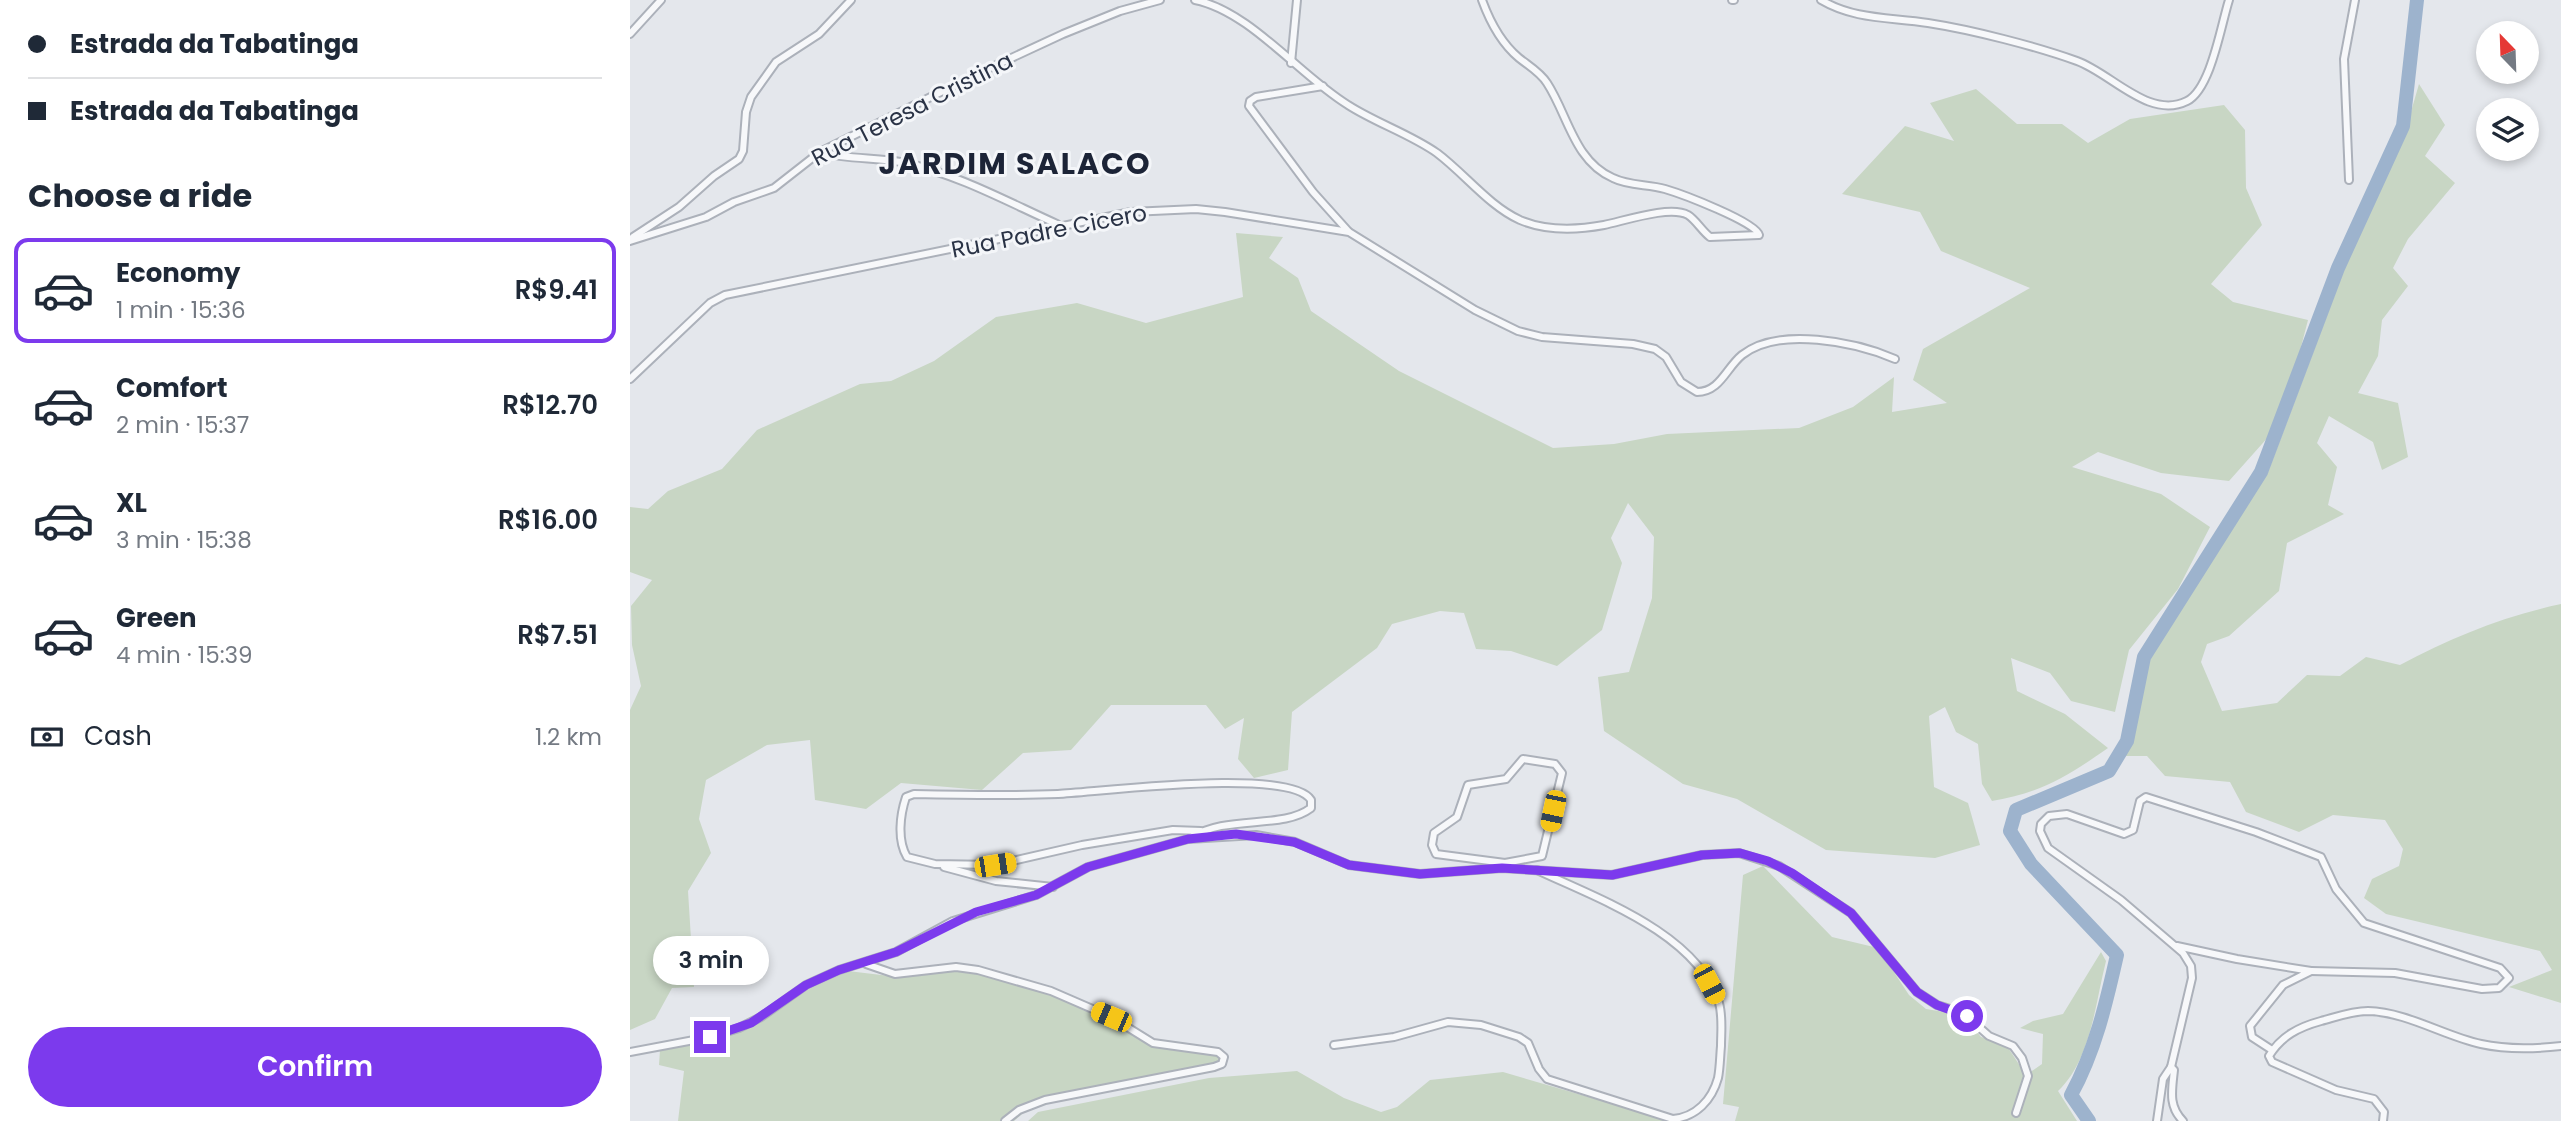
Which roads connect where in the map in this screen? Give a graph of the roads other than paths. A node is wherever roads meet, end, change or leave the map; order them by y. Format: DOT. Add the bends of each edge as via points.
graph roads {
  1 [pos="661,0"];
  2 [pos="851,0"];
  3 [pos="1160,0"];
  4 [pos="1195,0"];
  5 [pos="1297,0"];
  6 [pos="1482,0"];
  7 [pos="1821,0"];
  8 [pos="2229,0"];
  9 [pos="2355,0"];
  10 [pos="630,34"];
  11 [pos="1291,63"];
  12 [pos="1323,86"];
  13 [pos="820,152"];
  14 [pos="2349,180"];
  15 [pos="1059,225"];
  16 [pos="1349,232"];
  17 [pos="630,240"];
  18 [pos="1895,359"];
  19 [pos="630,379"];
  20 [pos="1201,831"];
  21 [pos="1188,839"];
  22 [pos="935,864"];
  23 [pos="1506,866"];
  24 [pos="1535,869"];
  25 [pos="1053,887"];
  26 [pos="2175,945"];
  27 [pos="864,963"];
  28 [pos="2311,971"];
  29 [pos="1334,1045"];
  30 [pos="2561,1046"];
  31 [pos="2272,1050"];
  32 [pos="630,1052"];
  33 [pos="2171,1068"];
  34 [pos="2016,1113"];
  35 [pos="1005,1121"];
  36 [pos="2157,1121"];
  37 [pos="2183,1121"];
  38 [pos="2383,1121"];
  1 -- 10 [label="street"];
  2 -- 17 [label="street" via="819,34 776,62 751,97 739,159"];
  3 -- 13 [label="street, Rua Teresa Cristina" via="1063,34"];
  4 -- 11 [label="street" via="1250,28"];
  5 -- 11 [label="street"];
  6 -- 12 [label="street" via="1502,41 1547,83 1575,140 1595,165 1612,178 1692,198 1751,225 1759,235 1710,237 1681,212 1578,228 1530,223 1509,214 1429,148 1346,104"];
  7 -- 8 [label="street" via="1854,15 1928,23 2063,57 2166,106 2188,101 2204,83"];
  9 -- 14 [label="street" via="2344,59"];
  11 -- 12 [label="street"];
  12 -- 16 [label="street" via="1256,97 1249,106"];
  13 -- 15 [label="street" via="945,173"];
  13 -- 17 [label="street, Rua Teresa Cristina" via="774,188 706,217"];
  15 -- 16 [label="street, Rua Padre Cicero" via="1139,211 1196,209"];
  15 -- 19 [label="street, Rua Padre Cicero" via="724,295"];
  16 -- 18 [label="street, Rua Padre Cicero" via="1475,310 1518,331 1655,349 1666,357 1681,382 1697,392 1717,385 1749,350 1797,339 1848,343"];
  20 -- 21 [label="street"];
  20 -- 22 [label="street" via="1180,829 1082,845 995,865"];
  20 -- 22 [label="street" via="1298,816 1311,808 1311,800 1274,786 1223,783 1060,794 911,794 901,815 902,848 912,861"];
  21 -- 23 [label="street" via="1256,835 1294,842 1349,865 1420,874"];
  21 -- 25 [label="street" via="1088,867"];
  22 -- 25 [label="street" via="996,881"];
  23 -- 23 [label="street" via="1438,855 1432,845 1434,833 1457,817 1468,785 1506,779 1523,759 1555,764 1562,777 1543,855"];
  23 -- 24 [label="street"];
  24 -- 29 [label="street" via="1638,917 1680,950 1709,984 1721,1016 1719,1075 1715,1089 1698,1110 1674,1119 1547,1079 1528,1043 1482,1025 1448,1022 1394,1037"];
  24 -- 34 [label="street" via="1612,875 1720,852 1740,853 1779,866 1851,913 1917,992 1967,1016 1989,1036 2016,1049 2028,1076"];
  25 -- 27 [label="street" via="976,912"];
  26 -- 28 [label="street"];
  26 -- 28 [label="street" via="2054,853 2040,831 2044,821 2056,813 2067,814 2117,832 2130,832 2140,801 2146,797 2256,832 2321,857 2336,889 2364,923 2500,968 2509,978 2499,988 2482,989 2395,973"];
  26 -- 33 [label="street" via="2191,966 2192,978"];
  27 -- 32 [label="street" via="806,985 739,1028"];
  27 -- 35 [label="street" via="904,974 971,969 1051,991 1111,1017 1153,1043 1218,1052 1224,1057 1222,1064 1214,1067 1045,1100"];
  28 -- 31 [label="street" via="2283,985 2250,1026 2252,1037"];
  30 -- 31 [label="street" via="2483,1045 2365,1011 2289,1033"];
  31 -- 38 [label="street" via="2272,1062 2286,1069 2336,1090 2374,1099 2384,1112"];
  33 -- 36 [label="street" via="2163,1079"];
  33 -- 37 [label="street" via="2174,1113"];
}
